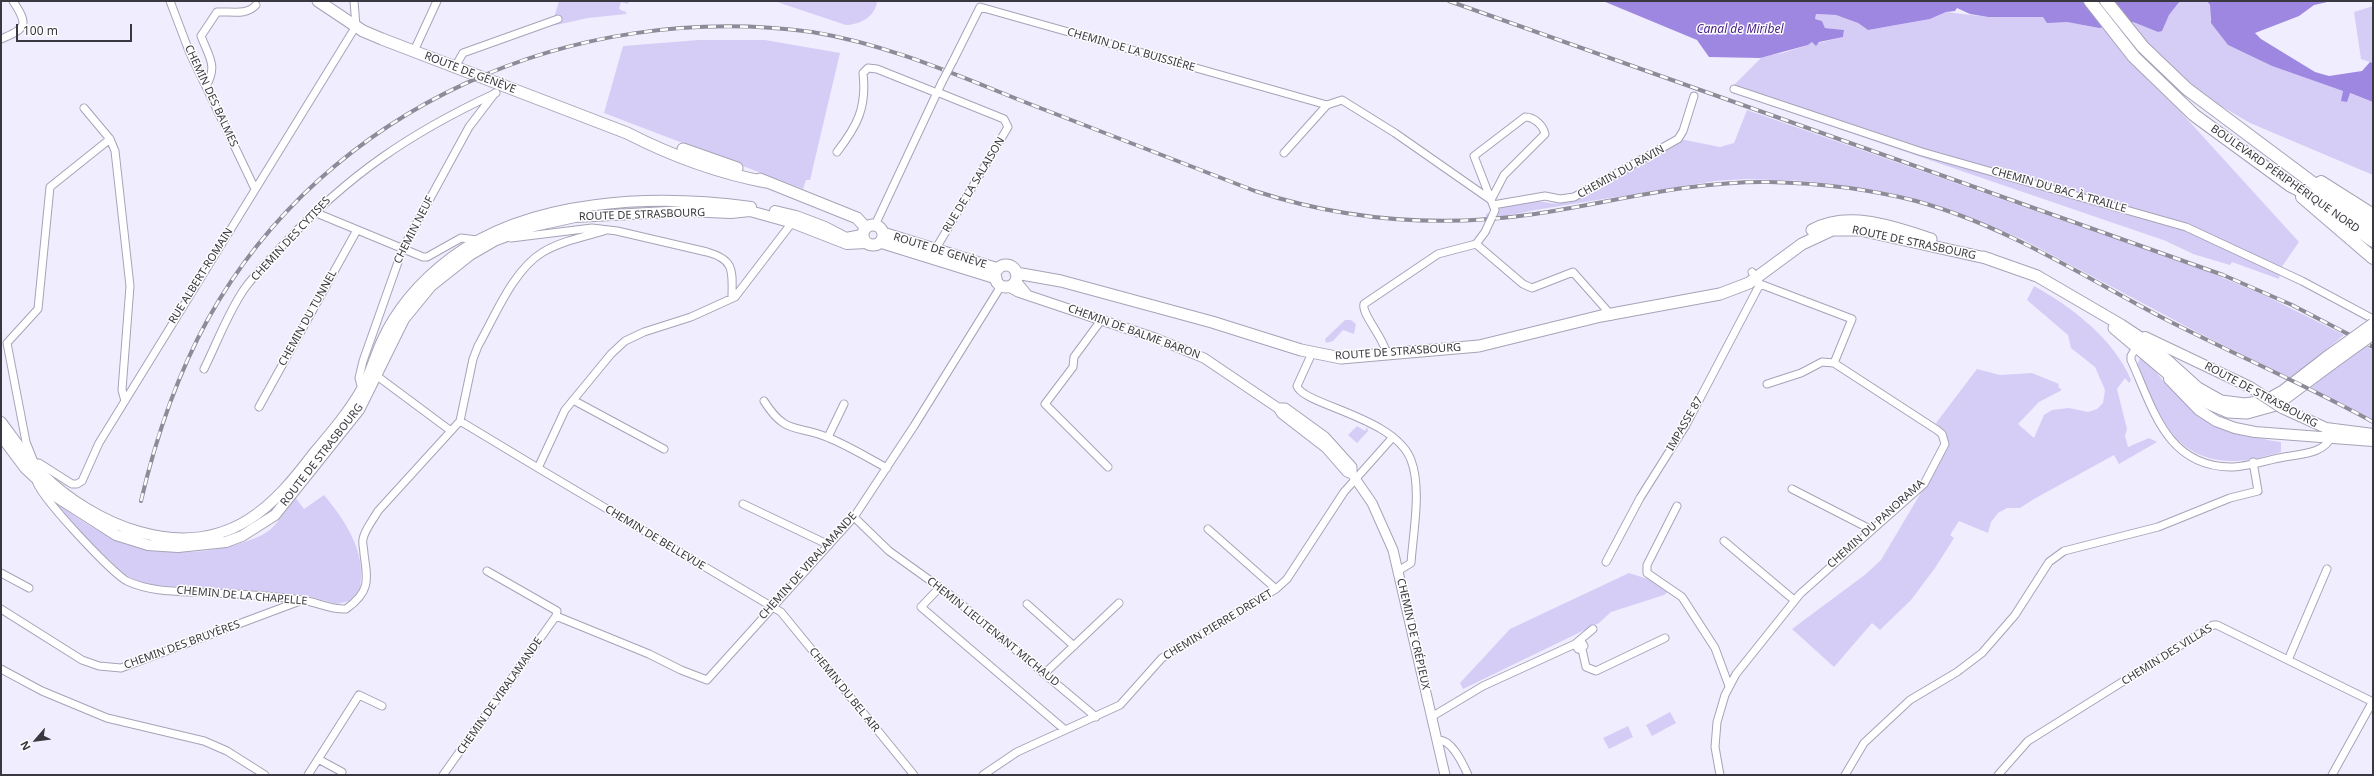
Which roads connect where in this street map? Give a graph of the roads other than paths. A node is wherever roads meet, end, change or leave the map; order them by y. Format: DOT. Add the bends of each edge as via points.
graph roads {
  1 [pos="13,1"];
  2 [pos="170,1"];
  3 [pos="318,1"];
  4 [pos="354,1"];
  5 [pos="436,1"];
  6 [pos="2090,1"];
  7 [pos="2106,1"];
  8 [pos="256,5"];
  9 [pos="558,19"];
  10 [pos="356,26"];
  11 [pos="1,39"];
  12 [pos="414,51"];
  13 [pos="455,67"];
  14 [pos="206,86"];
  15 [pos="498,88"];
  16 [pos="1734,88"];
  17 [pos="937,92"];
  18 [pos="1694,96"];
  19 [pos="1327,106"];
  20 [pos="84,108"];
  21 [pos="110,139"];
  22 [pos="837,152"];
  23 [pos="1284,152"];
  24 [pos="2302,174"];
  25 [pos="2291,186"];
  26 [pos="255,189"];
  27 [pos="1492,203"];
  28 [pos="314,212"];
  29 [pos="2373,215"];
  30 [pos="794,220"];
  31 [pos="2373,228"];
  32 [pos="357,230"];
  33 [pos="606,231"];
  34 [pos="872,234"];
  35 [pos="476,240"];
  36 [pos="496,240"];
  37 [pos="2373,241"];
  38 [pos="1476,244"];
  39 [pos="402,248"];
  40 [pos="935,250"];
  41 [pos="2373,258"];
  42 [pos="1756,278"];
  43 [pos="1006,279"];
  44 [pos="732,298"];
  45 [pos="2089,308"];
  46 [pos="1612,316"];
  47 [pos="1102,319"];
  48 [pos="2373,319"];
  49 [pos="2373,324"];
  50 [pos="2121,325"];
  51 [pos="2373,334"];
  52 [pos="2136,346"];
  53 [pos="1312,353"];
  54 [pos="1387,355"];
  55 [pos="2157,358"];
  56 [pos="2330,360"];
  57 [pos="1834,363"];
  58 [pos="204,369"];
  59 [pos="374,374"];
  60 [pos="1767,384"];
  61 [pos="362,389"];
  62 [pos="573,400"];
  63 [pos="125,401"];
  64 [pos="764,402"];
  65 [pos="844,404"];
  66 [pos="259,407"];
  67 [pos="1,422"];
  68 [pos="460,422"];
  69 [pos="451,431"];
  70 [pos="2333,434"];
  71 [pos="1,436"];
  72 [pos="828,437"];
  73 [pos="1392,437"];
  74 [pos="2371,437"];
  75 [pos="664,449"];
  76 [pos="2253,462"];
  77 [pos="31,465"];
  78 [pos="1108,467"];
  79 [pos="538,468"];
  80 [pos="887,468"];
  81 [pos="1354,477"];
  82 [pos="36,480"];
  83 [pos="1792,489"];
  84 [pos="743,504"];
  85 [pos="1677,506"];
  86 [pos="854,517"];
  87 [pos="1208,529"];
  88 [pos="1872,530"];
  89 [pos="1724,541"];
  90 [pos="829,545"];
  91 [pos="1606,562"];
  92 [pos="2327,569"];
  93 [pos="487,571"];
  94 [pos="1398,571"];
  95 [pos="1,573"];
  96 [pos="940,587"];
  97 [pos="29,588"];
  98 [pos="1276,589"];
  99 [pos="302,600"];
  100 [pos="1794,600"];
  101 [pos="1119,603"];
  102 [pos="1027,604"];
  103 [pos="772,606"];
  104 [pos="1,610"];
  105 [pos="556,616"];
  106 [pos="1593,629"];
  107 [pos="1665,638"];
  108 [pos="1578,642"];
  109 [pos="1074,646"];
  110 [pos="2288,660"];
  111 [pos="1,669"];
  112 [pos="1044,674"];
  113 [pos="1729,686"];
  114 [pos="2373,702"];
  115 [pos="382,706"];
  116 [pos="1433,716"];
  117 [pos="1096,717"];
  118 [pos="1065,730"];
  119 [pos="1438,740"];
  120 [pos="318,759"];
  121 [pos="342,772"];
  122 [pos="265,775"];
  123 [pos="308,775"];
  124 [pos="443,775"];
  125 [pos="914,775"];
  126 [pos="983,775"];
  127 [pos="1445,775"];
  128 [pos="1468,775"];
  129 [pos="1720,775"];
  130 [pos="1845,775"];
  131 [pos="1998,775"];
  132 [pos="2332,775"];
  1 -- 11 [label="street" via="24,18 23,22 17,32"];
  2 -- 14 [label="street, CHEMIN DES BALMES" via="189,51"];
  3 -- 10 [label="main road, ROUTE DE GENÈVE"];
  4 -- 10 [label="street"];
  5 -- 12 [label="street"];
  6 -- 25 [label="highway, BOULEVARD PÉRIPHÉRIQUE NORD" via="2134,56 2179,101 2213,130"];
  7 -- 24 [label="highway, BOULEVARD PÉRIPHÉRIQUE NORD" via="2143,47 2187,90"];
  8 -- 14 [label="street" via="245,12 217,12 201,36 213,67 213,74"];
  9 -- 13 [label="street" via="464,53"];
  10 -- 12 [label="main road, ROUTE DE GENÈVE"];
  10 -- 26 [label="street, RUE ALBERT-ROMAIN"];
  12 -- 13 [label="main road, ROUTE DE GENÈVE"];
  13 -- 15 [label="main road, ROUTE DE GENÈVE"];
  14 -- 26 [label="street, CHEMIN DES BALMES"];
  15 -- 28 [label="street, CHEMIN DES CYTISES" via="387,152"];
  15 -- 34 [label="main road, ROUTE DE GENÈVE" via="627,133 650,137 746,172 857,218"];
  15 -- 39 [label="street, CHEMIN NEUF" via="469,127"];
  16 -- 48 [label="street, CHEMIN DU BAC À TRAILLE" via="1922,152 2186,227 2302,281"];
  17 -- 19 [label="street, CHEMIN DE LA BUISSIÈRE, bridge" via="980,7"];
  17 -- 22 [label="street" via="877,69 868,68 863,73 862,110"];
  17 -- 34 [label="street, CHEMIN DE LA BUISSIÈRE"];
  17 -- 40 [label="street, RUE DE LA SALAISON" via="1004,119 1008,127"];
  18 -- 27 [label="street, CHEMIN DU RAVIN" via="1678,139 1574,197 1560,199 1545,196"];
  19 -- 23 [label="street"];
  19 -- 27 [label="street, CHEMIN DE LA BUISSIÈRE" via="1342,100 1395,133"];
  20 -- 21 [label="street"];
  21 -- 63 [label="street" via="115,151 130,286 122,390"];
  21 -- 77 [label="street" via="50,187 38,308 7,343"];
  24 -- 29 [label="highway" via="2325,184"];
  24 -- 31 [label="highway, BOULEVARD PÉRIPHÉRIQUE NORD"];
  25 -- 37 [label="highway, BOULEVARD PÉRIPHÉRIQUE NORD" via="2311,196"];
  25 -- 41 [label="highway" via="2307,203"];
  26 -- 63 [label="street, RUE ALBERT-ROMAIN"];
  27 -- 27 [label="street" via="1504,175 1545,134 1543,127 1531,117 1525,117 1474,156"];
  27 -- 38 [label="street, bridge" via="1492,217"];
  28 -- 32 [label="street"];
  28 -- 58 [label="street, CHEMIN DES CYTISES" via="244,289"];
  30 -- 34 [label="main road, ROUTE DE STRASBOURG" via="847,244"];
  30 -- 35 [label="main road, ROUTE DE STRASBOURG" via="740,205 681,202 600,205 531,217"];
  30 -- 36 [label="main road, ROUTE DE STRASBOURG" via="750,211 628,213 575,217 534,226"];
  30 -- 44 [label="street" via="741,292"];
  32 -- 39 [label="street"];
  32 -- 66 [label="street, CHEMIN DU TUNNEL"];
  33 -- 36 [label="street" via="592,228"];
  33 -- 44 [label="street" via="617,231 718,255 725,259 732,269"];
  33 -- 68 [label="street" via="559,244 525,266 478,346"];
  34 -- 40 [label="main road, ROUTE DE GENÈVE"];
  34 -- 43 [label="main road, ROUTE DE GENÈVE"];
  35 -- 39 [label="street" via="460,238 427,257"];
  35 -- 59 [label="main road, ROUTE DE STRASBOURG" via="435,271 407,301 390,326"];
  36 -- 59 [label="main road, ROUTE DE STRASBOURG" via="470,255 431,286 404,319"];
  38 -- 46 [label="street" via="1523,284 1532,288 1573,272"];
  38 -- 54 [label="street" via="1438,254 1364,304 1364,312 1385,345"];
  39 -- 61 [label="street, CHEMIN NEUF" via="363,361 359,378"];
  40 -- 43 [label="main road, ROUTE DE GENÈVE"];
  42 -- 45 [label="main road, ROUTE DE STRASBOURG" via="1810,239 1825,232 1841,229 1860,230 1990,259 2037,276"];
  42 -- 46 [label="main road, ROUTE DE STRASBOURG" via="1720,294"];
  42 -- 57 [label="street" via="1852,319"];
  42 -- 91 [label="street, IMPASSE 87" via="1686,425 1640,498"];
  43 -- 47 [label="street, CHEMIN DE BALME BARON" via="1026,293"];
  43 -- 53 [label="main road, ROUTE DE STRASBOURG" via="1061,281 1212,322"];
  43 -- 80 [label="street, CHEMIN DE VIRALAMANDE"];
  44 -- 62 [label="street" via="625,341"];
  45 -- 50 [label="main road, ROUTE DE STRASBOURG"];
  45 -- 52 [label="main road, ROUTE DE STRASBOURG"];
  46 -- 54 [label="main road, ROUTE DE STRASBOURG" via="1601,316 1479,346"];
  47 -- 78 [label="street" via="1074,357 1073,367 1045,404"];
  47 -- 81 [label="street, CHEMIN DE BALME BARON" via="1204,358 1278,408 1282,414 1326,448"];
  49 -- 56 [label="main road, bridge"];
  50 -- 55 [label="main road" via="2148,343"];
  50 -- 70 [label="main road, ROUTE DE STRASBOURG, bridge" via="2250,387 2282,408"];
  51 -- 56 [label="main road, bridge"];
  52 -- 55 [label="main road, ROUTE DE STRASBOURG"];
  52 -- 76 [label="street" via="2131,360 2157,418 2175,446 2195,458 2220,466 2231,467"];
  53 -- 54 [label="main road, ROUTE DE STRASBOURG" via="1341,358"];
  53 -- 73 [label="street, CHEMIN DE CRÉPIEUX" via="1297,386 1301,393 1352,413"];
  55 -- 56 [label="main road" via="2198,399 2218,409 2237,413 2260,411 2276,405"];
  55 -- 70 [label="main road, ROUTE DE STRASBOURG" via="2192,403 2221,422 2255,432"];
  57 -- 60 [label="street" via="1822,362 1801,373"];
  57 -- 88 [label="street, CHEMIN DU PANORAMA" via="1937,430 1945,439 1944,449 1924,484"];
  59 -- 61 [label="main road, ROUTE DE STRASBOURG"];
  59 -- 69 [label="street"];
  59 -- 82 [label="main road, ROUTE DE STRASBOURG" via="359,410 275,515 242,536 226,542 178,548 148,545 116,535 60,500"];
  61 -- 77 [label="main road, ROUTE DE STRASBOURG" via="331,433 276,499 237,526 211,534 167,538 125,528 79,502"];
  62 -- 75 [label="street"];
  62 -- 79 [label="street" via="565,410"];
  63 -- 77 [label="street, RUE ALBERT-ROMAIN" via="99,443 87,473 78,484 72,484 39,463"];
  64 -- 72 [label="street" via="774,417 786,426"];
  65 -- 72 [label="street"];
  67 -- 77 [label="main road, ROUTE DE STRASBOURG"];
  68 -- 69 [label="street, CHEMIN DE LA CHAPELLE"];
  68 -- 79 [label="street"];
  69 -- 99 [label="street, CHEMIN DE LA CHAPELLE" via="378,511 368,528 362,540 367,583 362,597 346,609"];
  70 -- 74 [label="main road, ROUTE DE STRASBOURG"];
  70 -- 76 [label="street" via="2316,451"];
  71 -- 77 [label="main road, ROUTE DE STRASBOURG"];
  72 -- 80 [label="street"];
  73 -- 81 [label="street, CHEMIN PIERRE DREVET"];
  73 -- 94 [label="street, CHEMIN DE CRÉPIEUX" via="1407,451 1416,483 1411,564"];
  76 -- 130 [label="street" via="2258,491 2230,498 2158,527 2064,551 2054,557 2015,615 1982,653 1958,672 1910,700 1864,743"];
  77 -- 82 [label="main road, ROUTE DE STRASBOURG"];
  79 -- 103 [label="street, CHEMIN DE BELLEVUE"];
  80 -- 86 [label="street, CHEMIN DE VIRALAMANDE"];
  81 -- 94 [label="street, CHEMIN DE BALME BARON" via="1382,523"];
  81 -- 98 [label="street, CHEMIN PIERRE DREVET" via="1287,578"];
  82 -- 99 [label="street, CHEMIN DE LA CHAPELLE" via="46,499 70,527 126,580 160,590"];
  83 -- 88 [label="street"];
  84 -- 90 [label="street"];
  85 -- 113 [label="street" via="1647,565 1647,573 1682,597 1715,648"];
  86 -- 90 [label="street, CHEMIN DE VIRALAMANDE"];
  86 -- 96 [label="street, CHEMIN LIEUTENANT MICHAUD" via="889,550"];
  87 -- 98 [label="street"];
  88 -- 100 [label="street, CHEMIN DU PANORAMA"];
  89 -- 100 [label="street"];
  90 -- 103 [label="street, CHEMIN DE VIRALAMANDE"];
  92 -- 110 [label="street"];
  93 -- 105 [label="street, CHEMIN DE VIRALAMANDE" via="557,611"];
  94 -- 116 [label="street, CHEMIN DE CRÉPIEUX"];
  95 -- 97 [label="street"];
  96 -- 112 [label="street, CHEMIN LIEUTENANT MICHAUD"];
  96 -- 118 [label="street" via="921,607"];
  98 -- 117 [label="street, CHEMIN PIERRE DREVET" via="1162,658 1126,700"];
  99 -- 104 [label="street, CHEMIN DES BRUYÈRES" via="121,668 100,666 82,660"];
  100 -- 113 [label="street, CHEMIN DU PANORAMA" via="1748,657"];
  101 -- 109 [label="street"];
  102 -- 109 [label="street"];
  103 -- 105 [label="street, CHEMIN DE VIRALAMANDE" via="707,680"];
  103 -- 125 [label="street, CHEMIN DU BEL AIR" via="781,612"];
  105 -- 124 [label="street, CHEMIN DE VIRALAMANDE"];
  106 -- 108 [label="street"];
  107 -- 108 [label="street" via="1596,671 1586,667 1582,649 1584,646"];
  108 -- 116 [label="street" via="1490,683"];
  109 -- 112 [label="street"];
  110 -- 114 [label="street, CHEMIN DES VILLAS"];
  110 -- 131 [label="street, CHEMIN DES VILLAS" via="2213,625 2028,742"];
  111 -- 122 [label="street" via="42,692 107,718 204,741 227,751"];
  112 -- 117 [label="street, CHEMIN LIEUTENANT MICHAUD"];
  113 -- 129 [label="street, CHEMIN DU PANORAMA" via="1715,730 1716,758"];
  114 -- 132 [label="street"];
  115 -- 120 [label="street" via="359,694"];
  116 -- 119 [label="street, CHEMIN DE CRÉPIEUX"];
  117 -- 118 [label="street, CHEMIN PIERRE DREVET"];
  118 -- 126 [label="street, CHEMIN PIERRE DREVET" via="1017,752"];
  119 -- 127 [label="street, CHEMIN DE CRÉPIEUX"];
  119 -- 128 [label="street" via="1449,745"];
  120 -- 121 [label="street"];
  120 -- 123 [label="street"];
}
